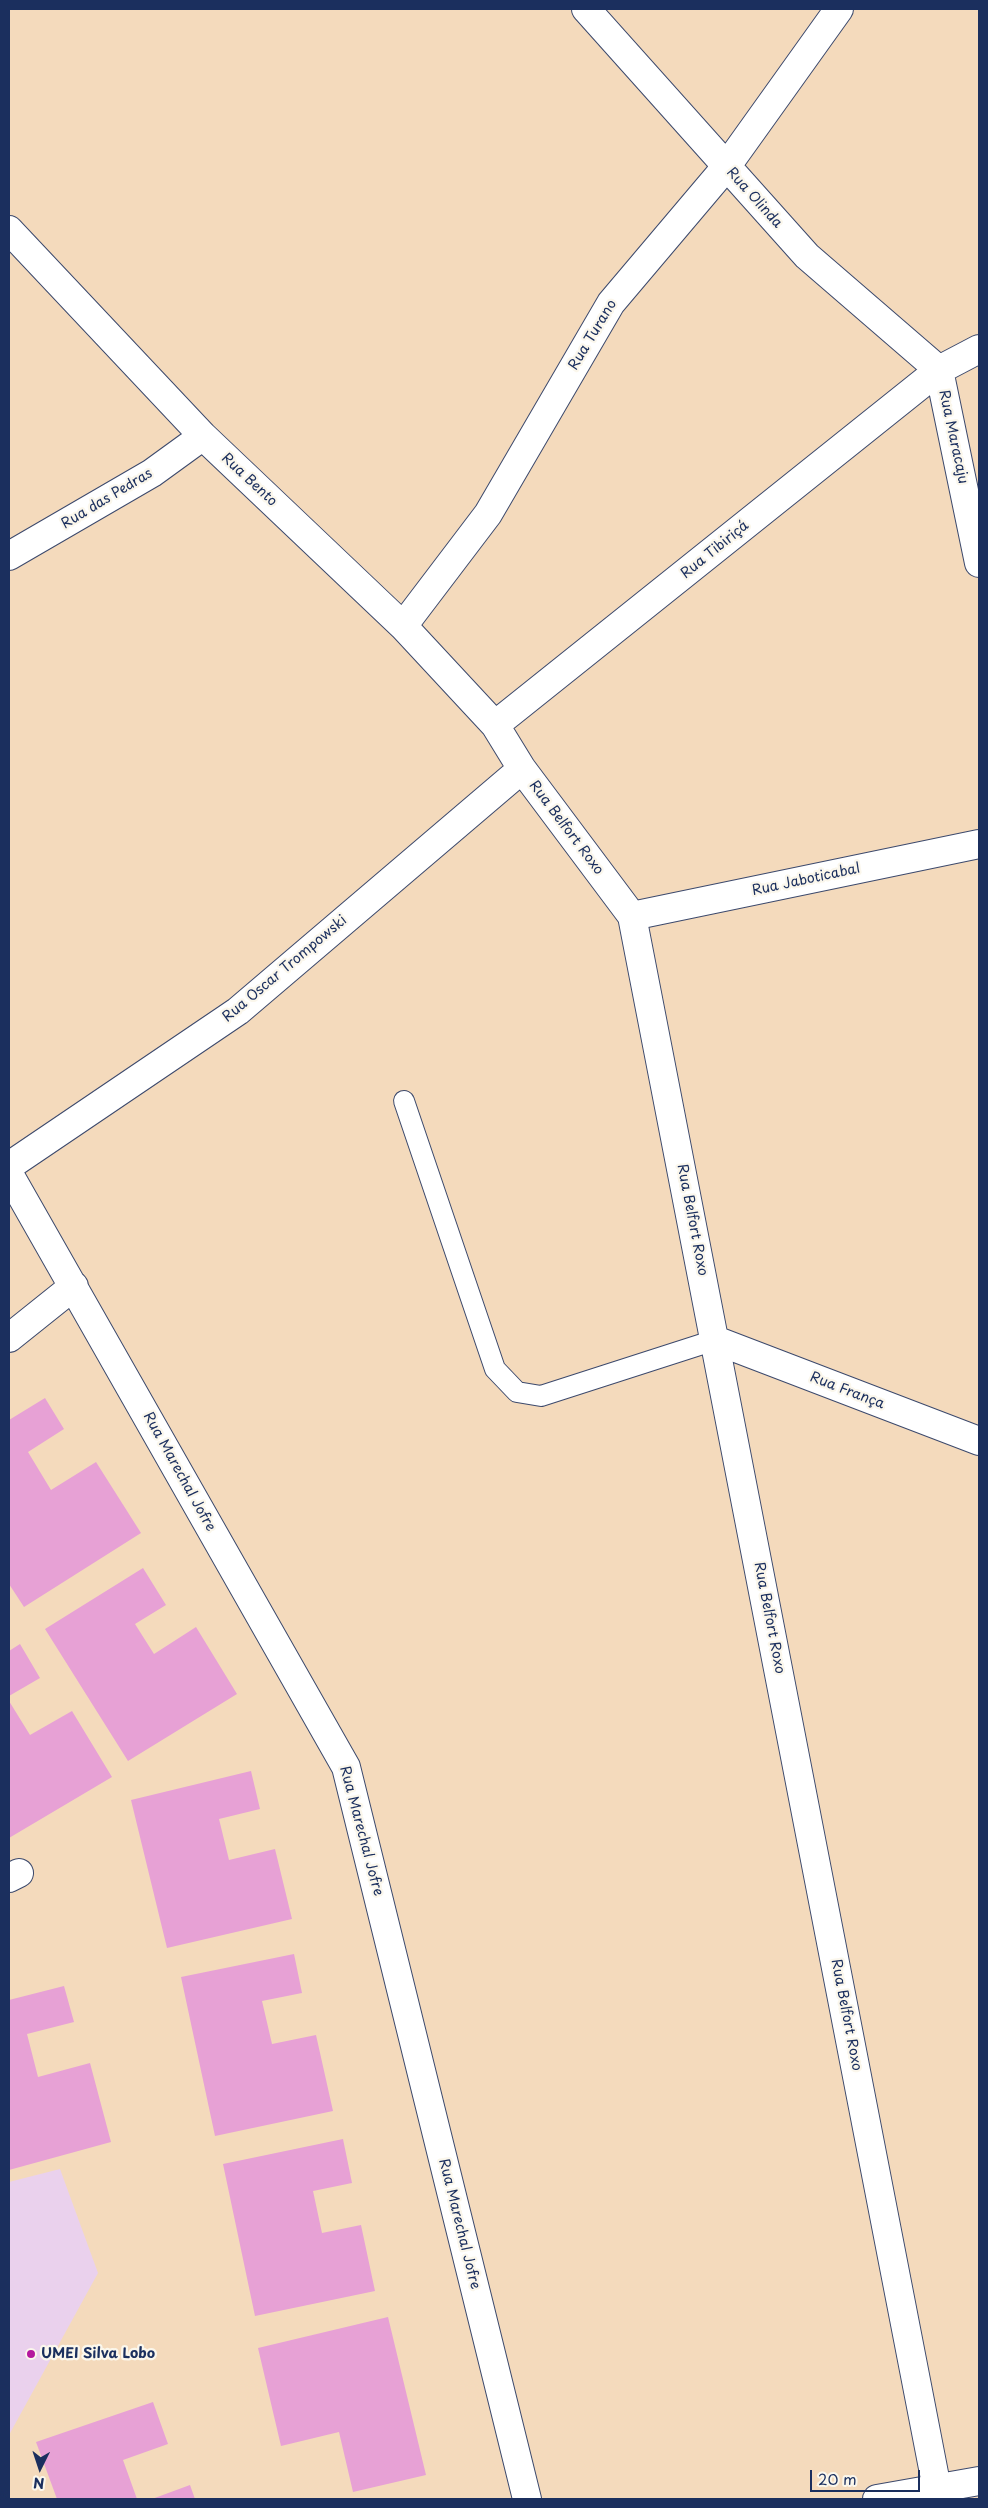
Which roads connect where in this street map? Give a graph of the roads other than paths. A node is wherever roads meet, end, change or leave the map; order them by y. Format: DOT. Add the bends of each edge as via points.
graph roads {
  1 [pos="586,9"];
  2 [pos="839,9"];
  3 [pos="726,167"];
  4 [pos="9,230"];
  5 [pos="979,348"];
  6 [pos="939,370"];
  7 [pos="203,436"];
  8 [pos="9,556"];
  9 [pos="979,563"];
  10 [pos="403,626"];
  11 [pos="495,725"];
  12 [pos="522,769"];
  13 [pos="979,844"];
  14 [pos="632,916"];
  15 [pos="404,1101"];
  16 [pos="9,1166"];
  17 [pos="9,1174"];
  18 [pos="74,1286"];
  19 [pos="9,1338"];
  20 [pos="715,1340"];
  21 [pos="979,1441"];
  22 [pos="979,2481"];
  23 [pos="938,2494"];
  24 [pos="527,2499"];
  25 [pos="877,2499"];
  1 -- 3 [label="street, Rua Olinda"];
  2 -- 3 [label="street, Rua Turano"];
  3 -- 6 [label="street, Rua Olinda" via="807,256"];
  3 -- 10 [label="street, Rua Turano" via="611,303 488,514"];
  4 -- 7 [label="street, Rua Bento"];
  5 -- 6 [label="street, Rua Tibiriçá"];
  6 -- 9 [label="street, Rua Maracaju"];
  6 -- 11 [label="street, Rua Tibiriçá"];
  7 -- 8 [label="street, Rua das Pedras" via="152,473"];
  7 -- 10 [label="street, Rua Bento"];
  10 -- 11 [label="street, Rua Bento"];
  11 -- 12 [label="street"];
  12 -- 14 [label="street, Rua Belfort Roxo"];
  12 -- 16 [label="street, Rua Oscar Trompowski" via="238,1011"];
  13 -- 14 [label="street, Rua Jaboticabal"];
  14 -- 20 [label="street, Rua Belfort Roxo"];
  15 -- 20 [label="lane" via="494,1369 517,1392 541,1396"];
  17 -- 18 [label="street, Rua Marechal Jofre"];
  18 -- 19 [label="street"];
  18 -- 24 [label="street, Rua Marechal Jofre" via="346,1767"];
  20 -- 21 [label="street, Rua França"];
  20 -- 23 [label="street, Rua Belfort Roxo"];
  22 -- 23 [label="street"];
  23 -- 25 [label="street"];
}
